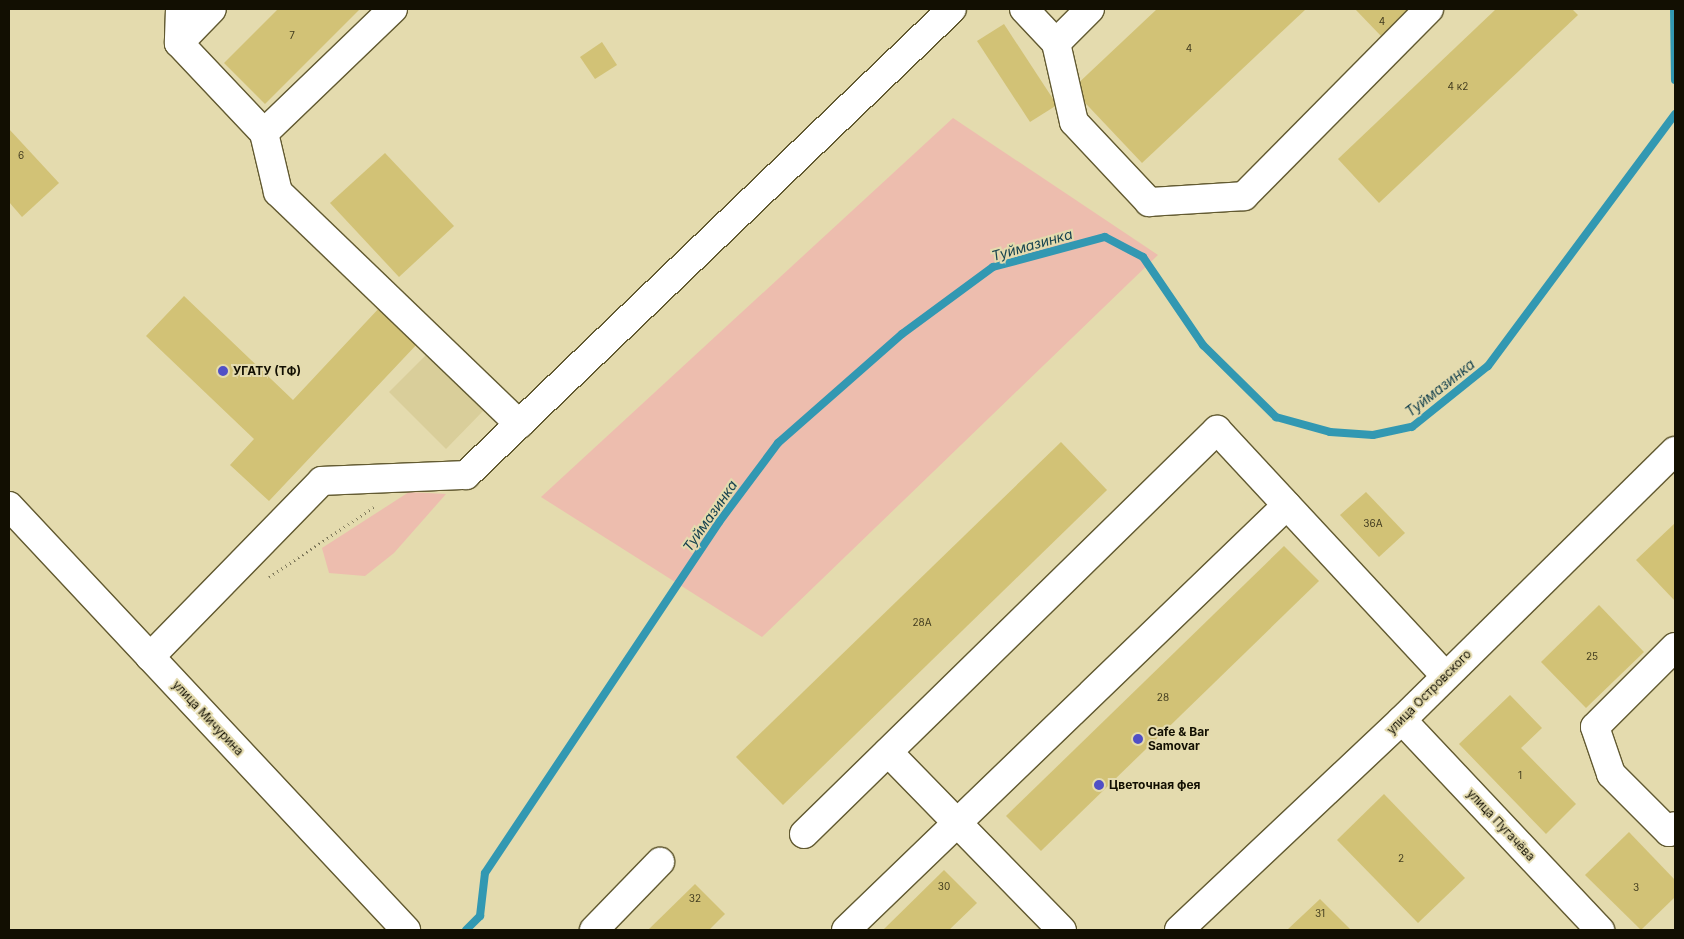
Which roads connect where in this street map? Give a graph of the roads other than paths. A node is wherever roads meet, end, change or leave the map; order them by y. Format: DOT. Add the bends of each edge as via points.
graph roads {
  1 [pos="180,9"];
  2 [pos="212,9"];
  3 [pos="393,9"];
  4 [pos="952,9"];
  5 [pos="1024,9"];
  6 [pos="1090,9"];
  7 [pos="1429,9"];
  8 [pos="179,43"];
  9 [pos="1056,43"];
  10 [pos="264,133"];
  11 [pos="519,424"];
  12 [pos="1675,451"];
  13 [pos="1286,504"];
  14 [pos="9,506"];
  15 [pos="1675,647"];
  16 [pos="150,657"];
  17 [pos="1445,675"];
  18 [pos="1402,720"];
  19 [pos="888,752"];
  20 [pos="957,823"];
  21 [pos="1675,826"];
  22 [pos="804,834"];
  23 [pos="660,862"];
  24 [pos="406,930"];
  25 [pos="594,930"];
  26 [pos="846,930"];
  27 [pos="1062,930"];
  28 [pos="1179,930"];
  29 [pos="1600,930"];
  1 -- 8 [label="street"];
  2 -- 8 [label="street"];
  3 -- 10 [label="street"];
  4 -- 11 [label="street"];
  5 -- 9 [label="street"];
  6 -- 9 [label="street"];
  7 -- 9 [label="street" via="1244,196 1149,202 1074,122"];
  8 -- 10 [label="street"];
  10 -- 11 [label="street" via="278,192"];
  11 -- 16 [label="street" via="466,475 322,481"];
  12 -- 17 [label="street, улица Островского"];
  13 -- 17 [label="street"];
  13 -- 19 [label="street" via="1217,430"];
  13 -- 20 [label="street"];
  14 -- 16 [label="street, улица Мичурина"];
  15 -- 21 [label="street" via="1595,727 1611,774 1669,832"];
  16 -- 24 [label="street, улица Мичурина"];
  17 -- 18 [label="street, улица Островского"];
  18 -- 28 [label="street, улица Островского"];
  18 -- 29 [label="street, улица Пугачёва"];
  19 -- 20 [label="street"];
  19 -- 22 [label="street"];
  20 -- 26 [label="street"];
  20 -- 27 [label="street"];
  23 -- 25 [label="street"];
}
